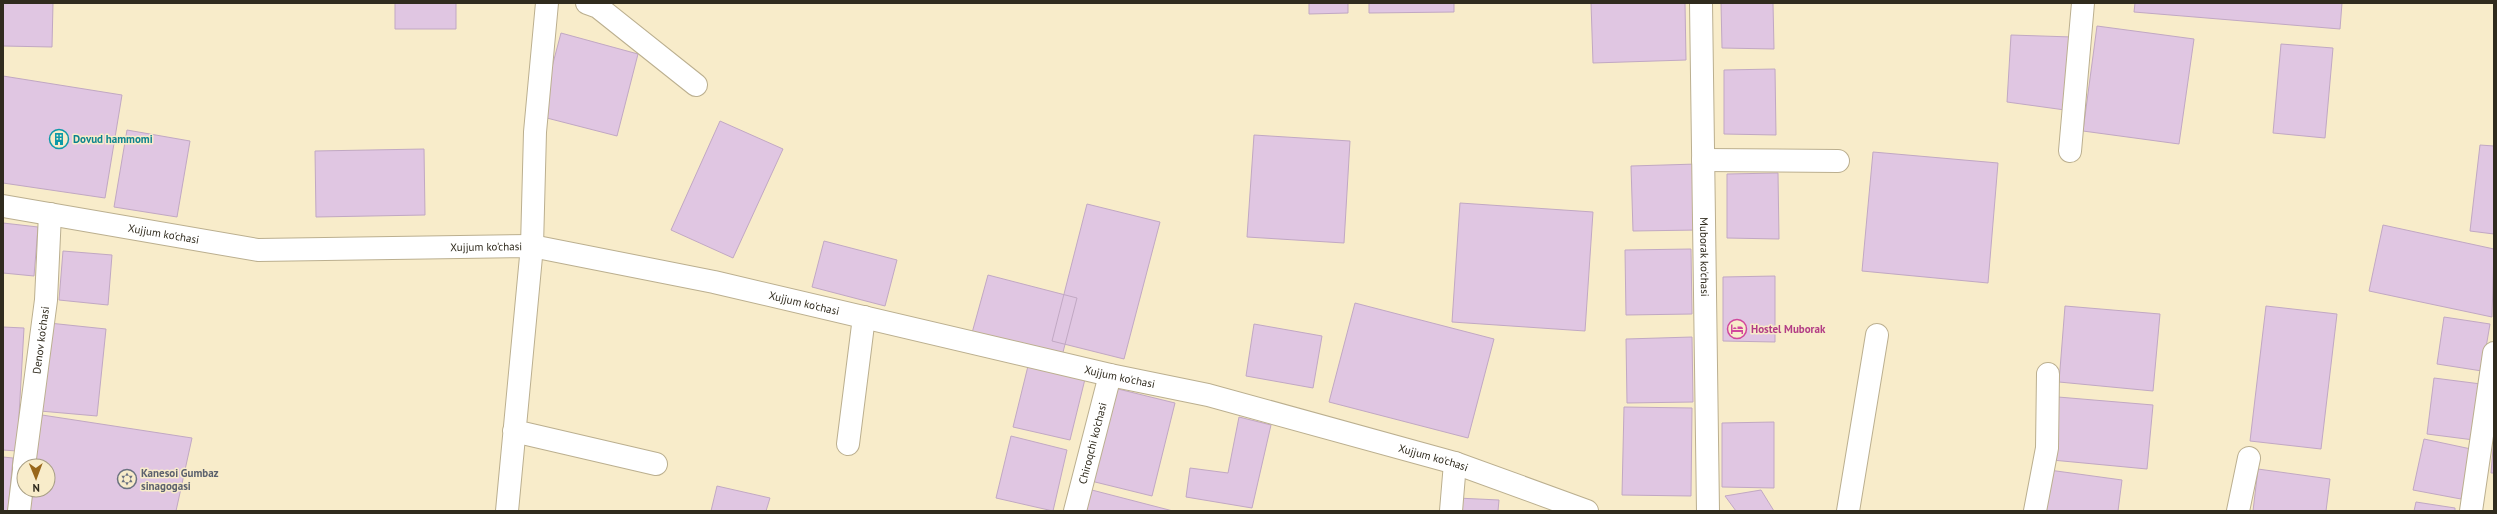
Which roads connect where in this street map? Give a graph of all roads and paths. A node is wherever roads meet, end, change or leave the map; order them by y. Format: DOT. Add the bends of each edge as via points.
graph roads {
  1 [pos="547,3"];
  2 [pos="587,3"];
  3 [pos="1701,3"];
  4 [pos="2084,3"];
  5 [pos="696,85"];
  6 [pos="2070,151"];
  7 [pos="1704,160"];
  8 [pos="1838,161"];
  9 [pos="3,206"];
  10 [pos="50,214"];
  11 [pos="532,246"];
  12 [pos="864,317"];
  13 [pos="1876,336"];
  14 [pos="2494,352"];
  15 [pos="2048,374"];
  16 [pos="1110,375"];
  17 [pos="514,431"];
  18 [pos="848,444"];
  19 [pos="25,458"];
  20 [pos="2249,458"];
  21 [pos="1455,463"];
  22 [pos="656,464"];
  23 [pos="21,498"];
  24 [pos="19,511"];
  25 [pos="507,511"];
  26 [pos="1075,511"];
  27 [pos="1451,511"];
  28 [pos="1587,511"];
  29 [pos="1708,511"];
  30 [pos="1848,511"];
  31 [pos="2035,511"];
  32 [pos="2238,511"];
  33 [pos="2472,511"];
  1 -- 11 [label="street" via="535,132"];
  2 -- 5 [label="street" via="598,7"];
  3 -- 7 [label="street, Muborak ko'chasi"];
  4 -- 6 [label="street"];
  7 -- 8 [label="street"];
  7 -- 29 [label="street, Muborak ko'chasi"];
  9 -- 10 [label="street, Xujjum ko'chasi"];
  10 -- 11 [label="street, Xujjum ko'chasi" via="258,250"];
  10 -- 19 [label="street, Denov ko'chasi" via="46,300"];
  11 -- 12 [label="street, Xujjum ko'chasi" via="714,282"];
  11 -- 17 [label="street"];
  12 -- 16 [label="street, Xujjum ko'chasi"];
  12 -- 18 [label="street"];
  13 -- 30 [label="street"];
  14 -- 33 [label="street"];
  15 -- 31 [label="street" via="2047,448"];
  16 -- 21 [label="street, Xujjum ko'chasi" via="1208,395"];
  16 -- 26 [label="street, Chiroqchi ko'chasi"];
  17 -- 22 [label="street"];
  17 -- 25 [label="street"];
  20 -- 32 [label="street"];
  21 -- 27 [label="street"];
  21 -- 28 [label="street, Xujjum ko'chasi"];
  23 -- 24 [label="street"];
}
